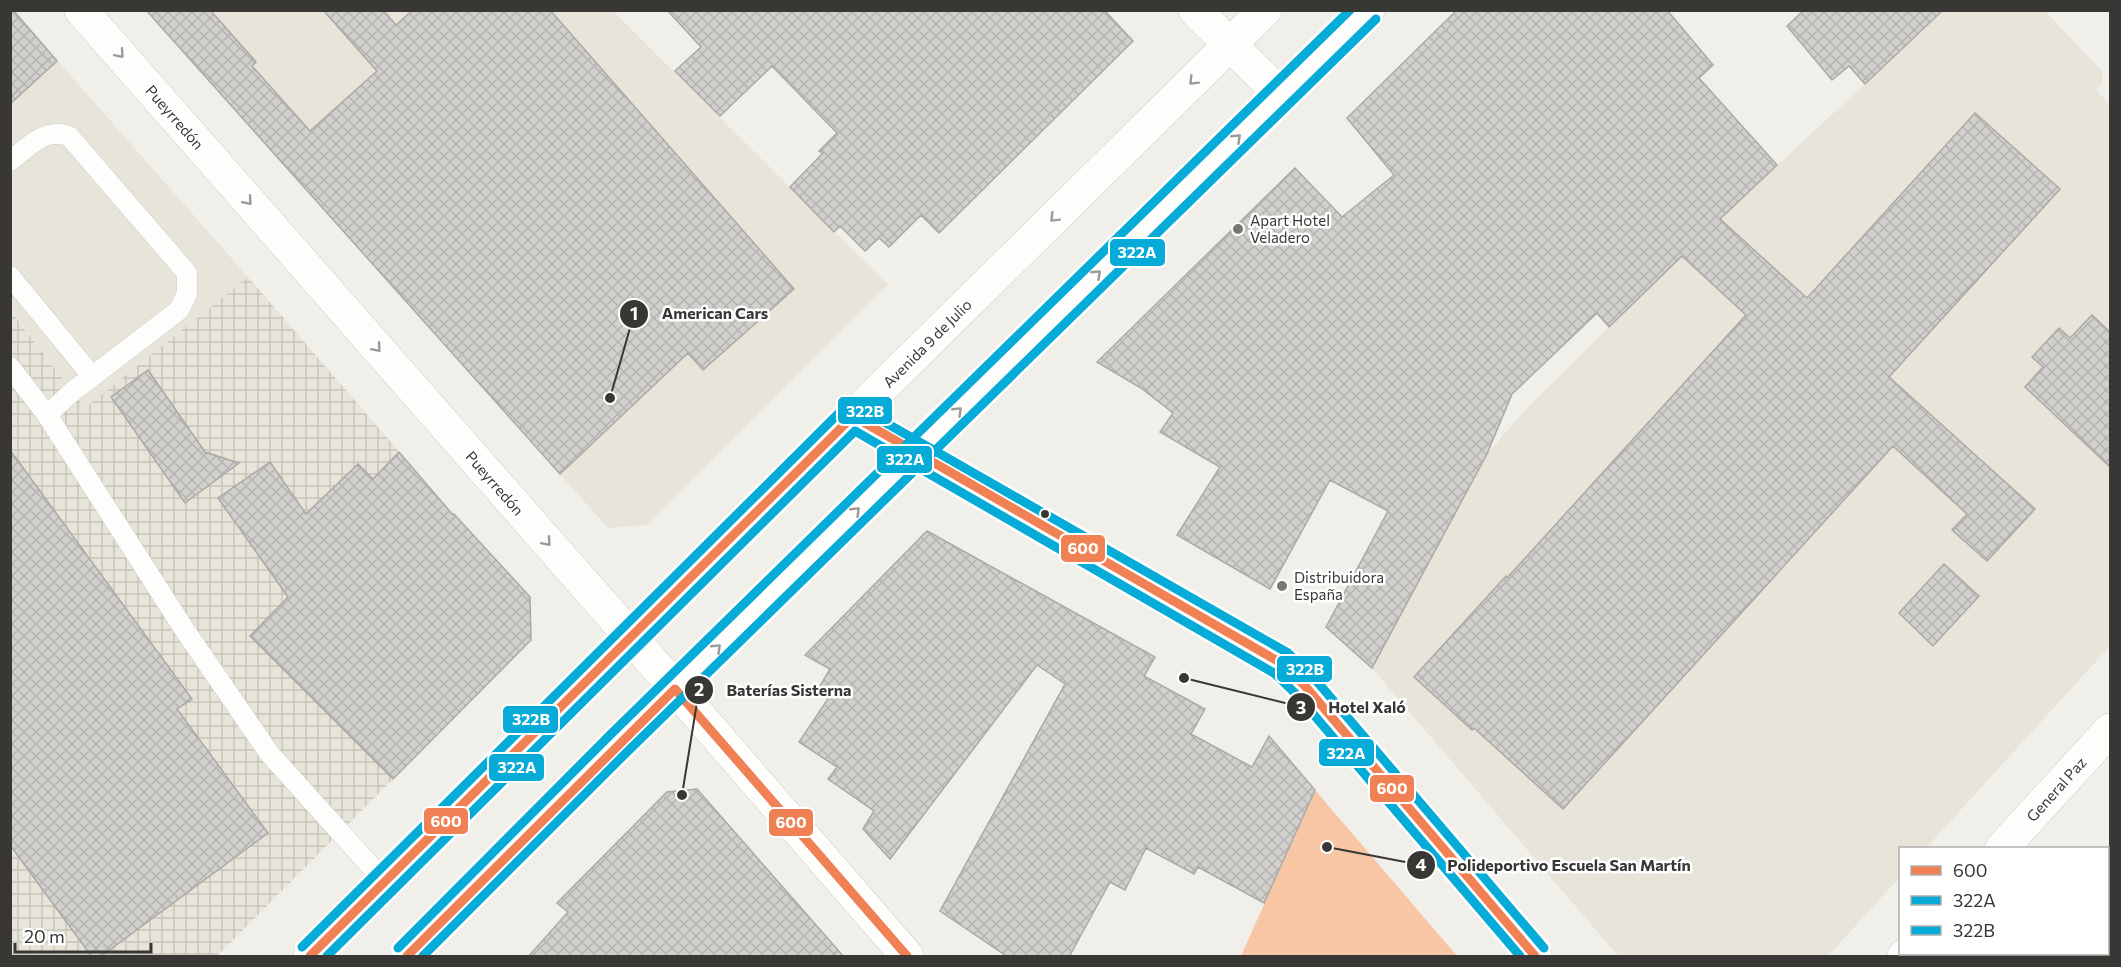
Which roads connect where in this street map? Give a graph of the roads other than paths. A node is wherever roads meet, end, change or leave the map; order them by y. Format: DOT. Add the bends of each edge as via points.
graph roads {
  1 [pos="81,10"];
  2 [pos="1195,10"];
  3 [pos="1265,10"];
  4 [pos="1368,10"];
  5 [pos="1230,45"];
  6 [pos="1281,94"];
  7 [pos="10,161"];
  8 [pos="10,276"];
  9 [pos="10,367"];
  10 [pos="92,376"];
  11 [pos="47,415"];
  12 [pos="853,416"];
  13 [pos="916,452"];
  14 [pos="630,636"];
  15 [pos="675,688"];
  16 [pos="2110,730"];
  17 [pos="2004,847"];
  18 [pos="385,882"];
  19 [pos="310,957"];
  20 [pos="406,957"];
  21 [pos="907,957"];
  22 [pos="1535,957"];
  1 -- 14 [label="main road, Pueyrredón, one-way"];
  2 -- 5 [label="main road"];
  3 -- 5 [label="main road, Avenida 9 de Julio"];
  4 -- 6 [label="main road"];
  5 -- 6 [label="main road"];
  5 -- 12 [label="main road, Avenida 9 de Julio, one-way"];
  13 -- 6 [label="main road, one-way"];
  7 -- 10 [label="lane" via="42,136 57,132 69,136 187,273 187,294 179,310"];
  8 -- 10 [label="lane"];
  9 -- 11 [label="lane"];
  10 -- 11 [label="lane"];
  11 -- 18 [label="lane" via="269,753"];
  12 -- 13 [label="main road"];
  12 -- 14 [label="main road, Avenida 9 de Julio"];
  15 -- 13 [label="main road, one-way"];
  13 -- 22 [label="main road" via="1281,663 1305,686"];
  14 -- 15 [label="main road, Pueyrredón"];
  14 -- 18 [label="main road, Avenida 9 de Julio"];
  15 -- 20 [label="main road"];
  15 -- 21 [label="main road, Pueyrredón"];
  16 -- 17 [label="main road, General Paz"];
  18 -- 19 [label="main road, Avenida 9 de Julio"];
}
